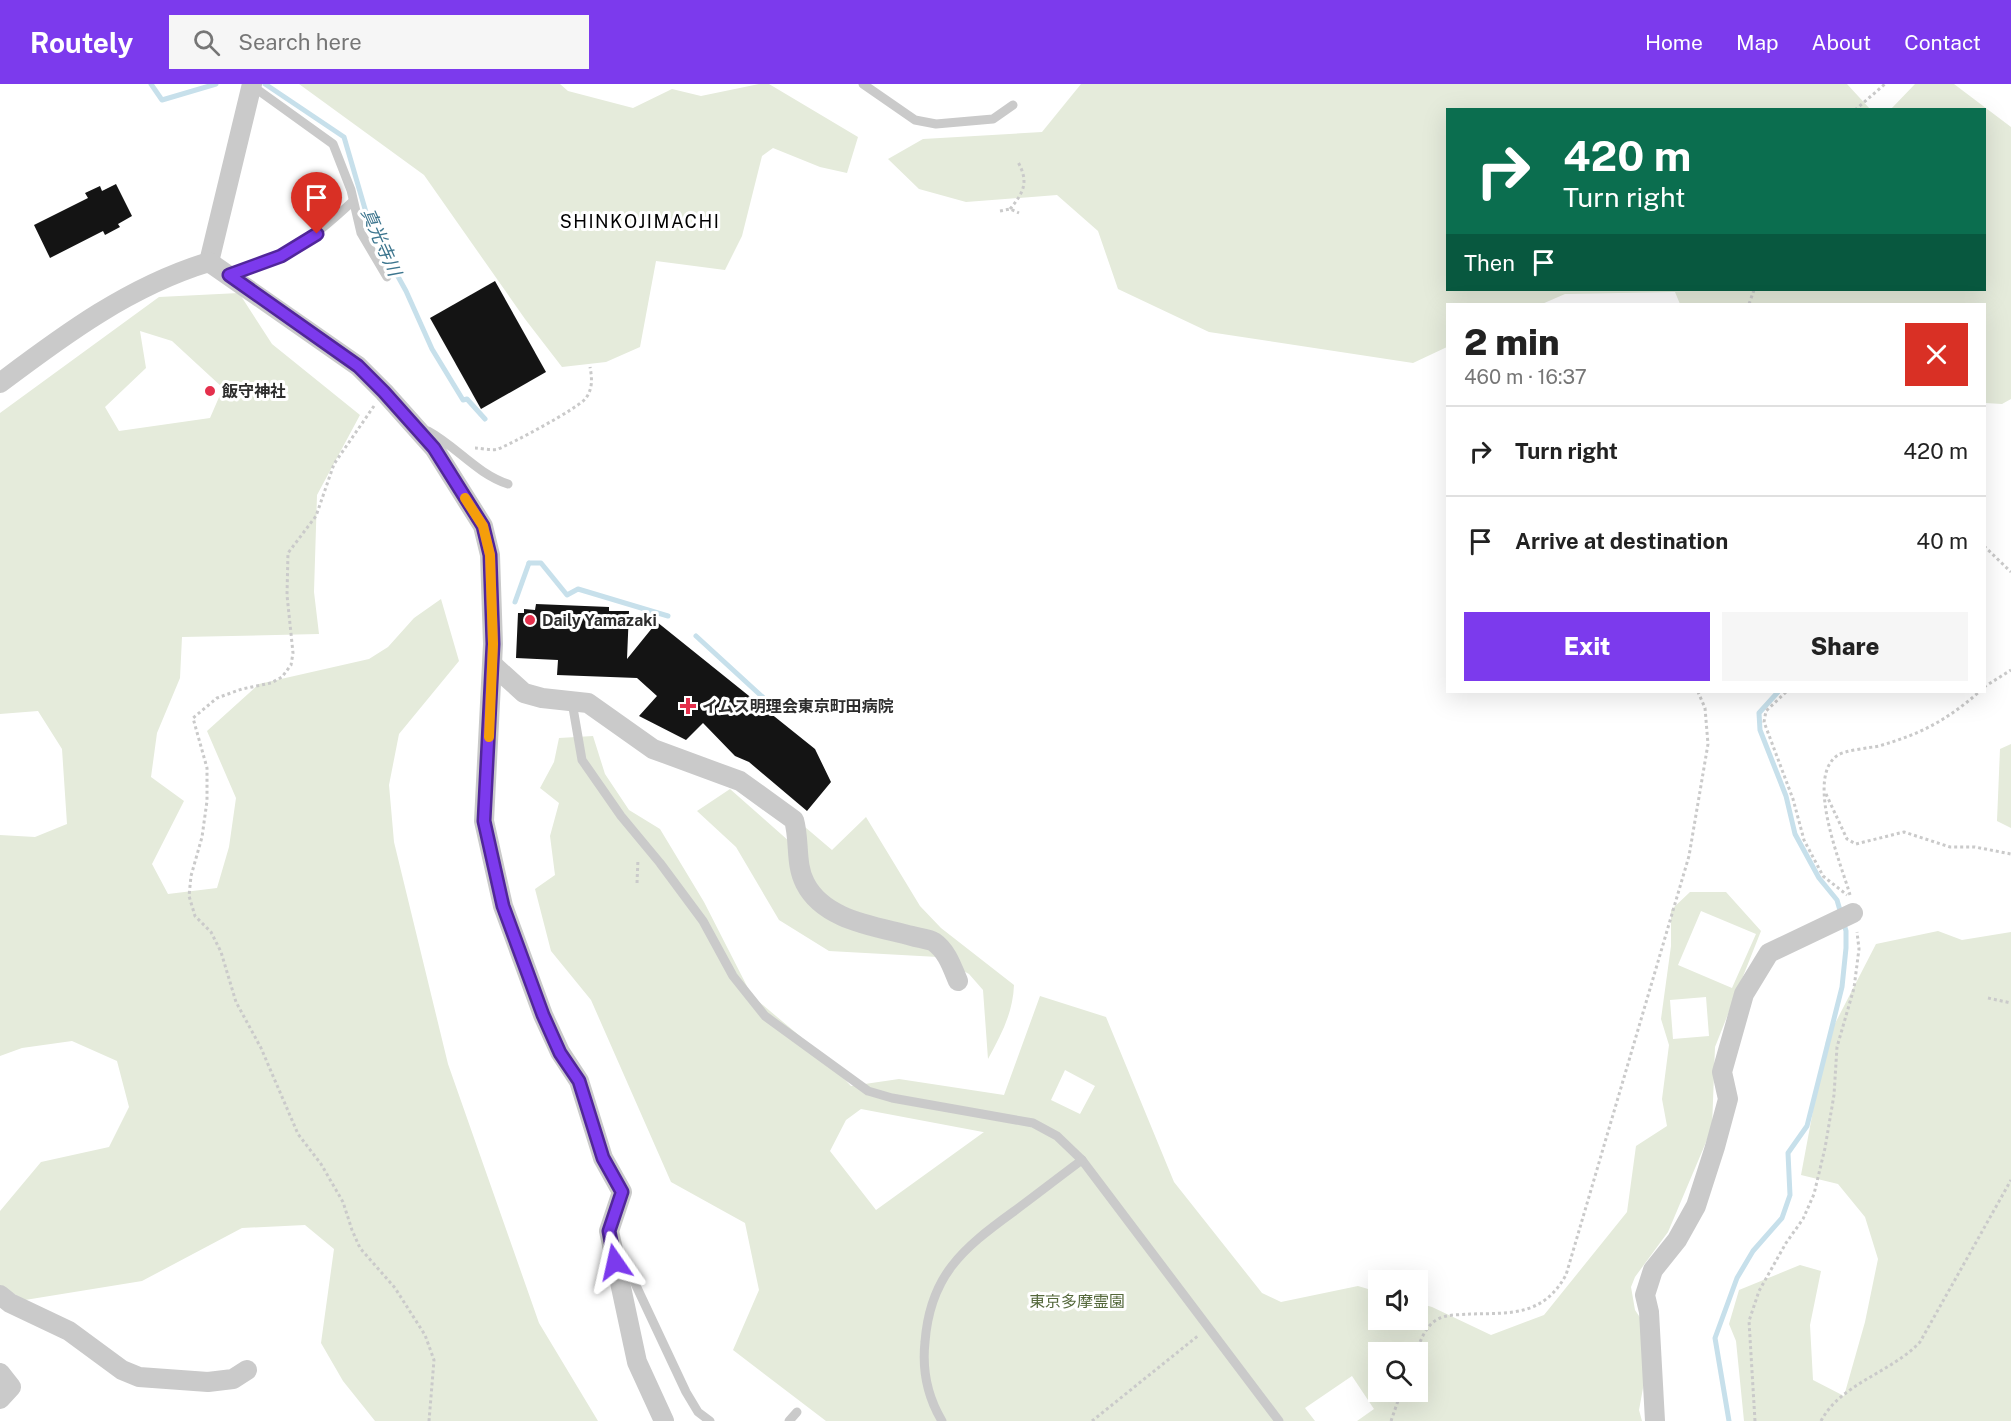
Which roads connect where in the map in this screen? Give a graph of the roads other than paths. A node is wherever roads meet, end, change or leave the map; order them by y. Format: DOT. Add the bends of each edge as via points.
graph roads {
  1 [pos="863,84"];
  2 [pos="252,85"];
  3 [pos="1013,105"];
  4 [pos="352,202"];
  5 [pos="209,262"];
  6 [pos="229,275"];
  7 [pos="387,277"];
  8 [pos="0,383"];
  9 [pos="412,423"];
  10 [pos="508,484"];
  11 [pos="493,665"];
  12 [pos="572,702"];
  13 [pos="1854,913"];
  14 [pos="958,981"];
  15 [pos="1082,1160"];
  16 [pos="615,1262"];
  17 [pos="0,1295"];
  18 [pos="247,1370"];
  19 [pos="0,1372"];
  20 [pos="0,1399"];
  21 [pos="797,1412"];
  22 [pos="664,1421"];
  23 [pos="710,1421"];
  24 [pos="789,1421"];
  25 [pos="942,1421"];
  26 [pos="1279,1421"];
  27 [pos="1655,1421"];
  1 -- 3 [label="lane" via="915,120 936,124 993,119"];
  2 -- 4 [label="lane" via="333,144"];
  2 -- 5 [label="street"];
  4 -- 6 [label="lane" via="305,243"];
  4 -- 7 [label="lane" via="361,233"];
  5 -- 6 [label="street"];
  5 -- 8 [label="street" via="142,289 73,328"];
  6 -- 9 [label="street" via="358,366"];
  9 -- 10 [label="lane" via="443,440 494,480"];
  9 -- 11 [label="street" via="434,448 488,537"];
  11 -- 12 [label="street" via="524,693"];
  11 -- 16 [label="street" via="484,821 503,906 543,1015 560,1053 579,1081 603,1158 622,1192 609,1231"];
  12 -- 14 [label="street" via="588,703 653,748 740,781 794,820 799,870 819,902 847,919 934,942 948,957"];
  12 -- 15 [label="lane" via="582,760 697,913 732,976 765,1016 868,1091 1033,1124 1057,1136"];
  13 -- 27 [label="street" via="1769,953 1744,994 1722,1072 1728,1099 1696,1206 1677,1240 1653,1270 1645,1295"];
  15 -- 25 [label="lane" via="973,1241 937,1288 923,1356 928,1392"];
  15 -- 26 [label="lane"];
  16 -- 22 [label="street" via="637,1362"];
  16 -- 23 [label="lane" via="632,1277 686,1392 698,1412"];
  17 -- 18 [label="street" via="69,1331 122,1370 139,1377 208,1382 233,1379"];
  19 -- 20 [label="street" via="11,1387"];
  21 -- 24 [label="lane"];
}
